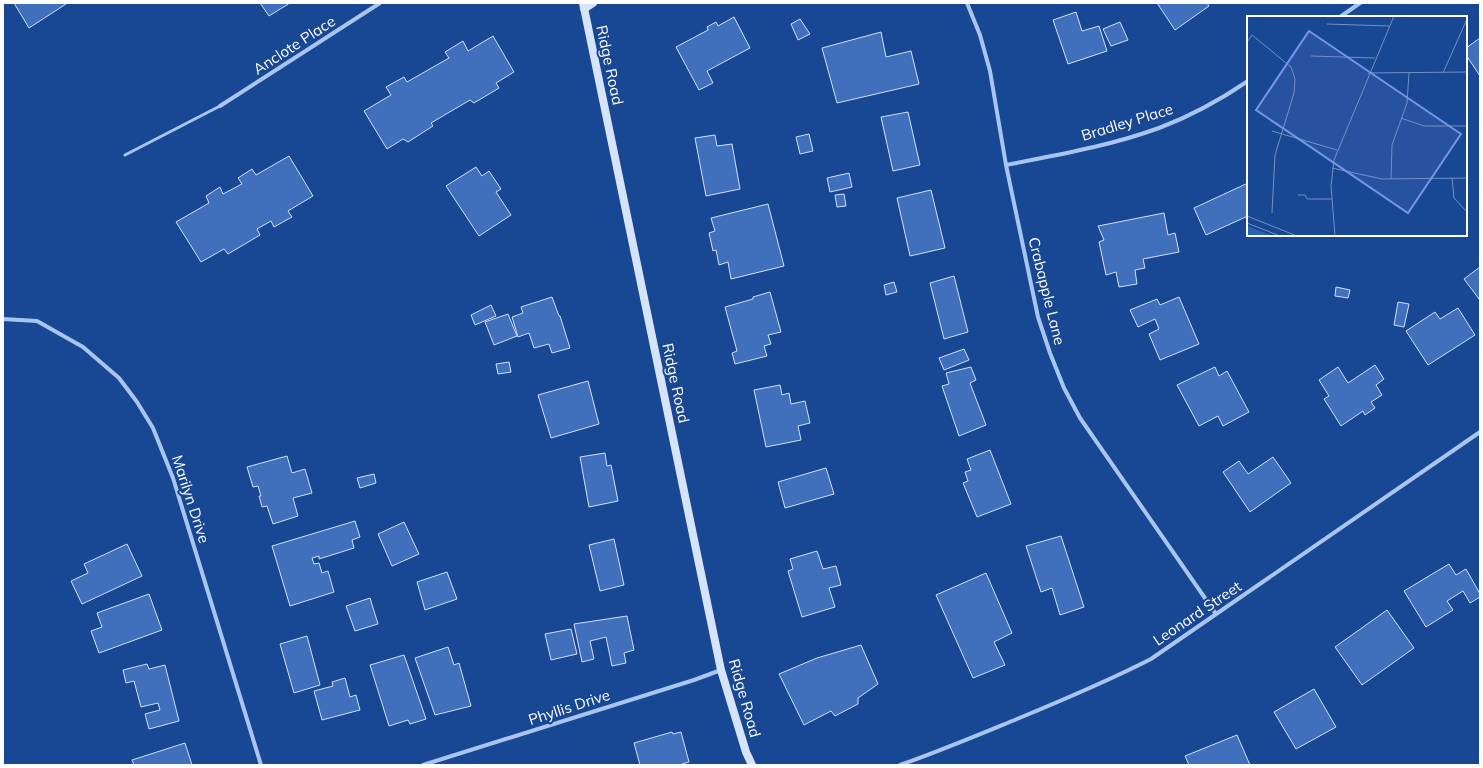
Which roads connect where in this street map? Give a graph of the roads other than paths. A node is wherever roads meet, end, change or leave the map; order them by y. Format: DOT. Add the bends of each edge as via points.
graph roads {
  1 [pos="380,3"];
  2 [pos="593,3"];
  3 [pos="967,3"];
  4 [pos="1360,3"];
  5 [pos="583,6"];
  6 [pos="1341,16"];
  7 [pos="1247,82"];
  8 [pos="220,106"];
  9 [pos="125,155"];
  10 [pos="1006,165"];
  11 [pos="3,319"];
  12 [pos="1480,432"];
  13 [pos="1216,614"];
  14 [pos="721,670"];
  15 [pos="262,765"];
  16 [pos="423,765"];
  17 [pos="752,765"];
  18 [pos="900,765"];
  1 -- 8 [label="street, Anclote Place"];
  2 -- 5 [label="street"];
  3 -- 10 [label="street, Crabapple Lane" via="990,70"];
  4 -- 6 [label="street"];
  5 -- 14 [label="street, Ridge Road"];
  7 -- 10 [label="street, Bradley Place" via="1225,97 1160,128 1056,156"];
  8 -- 9 [label="lane"];
  10 -- 13 [label="street, Crabapple Lane" via="1038,317 1064,388 1084,424"];
  11 -- 15 [label="street, Marilyn Drive" via="37,321 83,347 120,378 153,428 173,478"];
  12 -- 13 [label="street, Leonard Street"];
  13 -- 18 [label="street, Leonard Street" via="1151,659 1114,678 933,754"];
  14 -- 16 [label="street, Phyllis Drive"];
  14 -- 17 [label="street, Ridge Road"];
}
